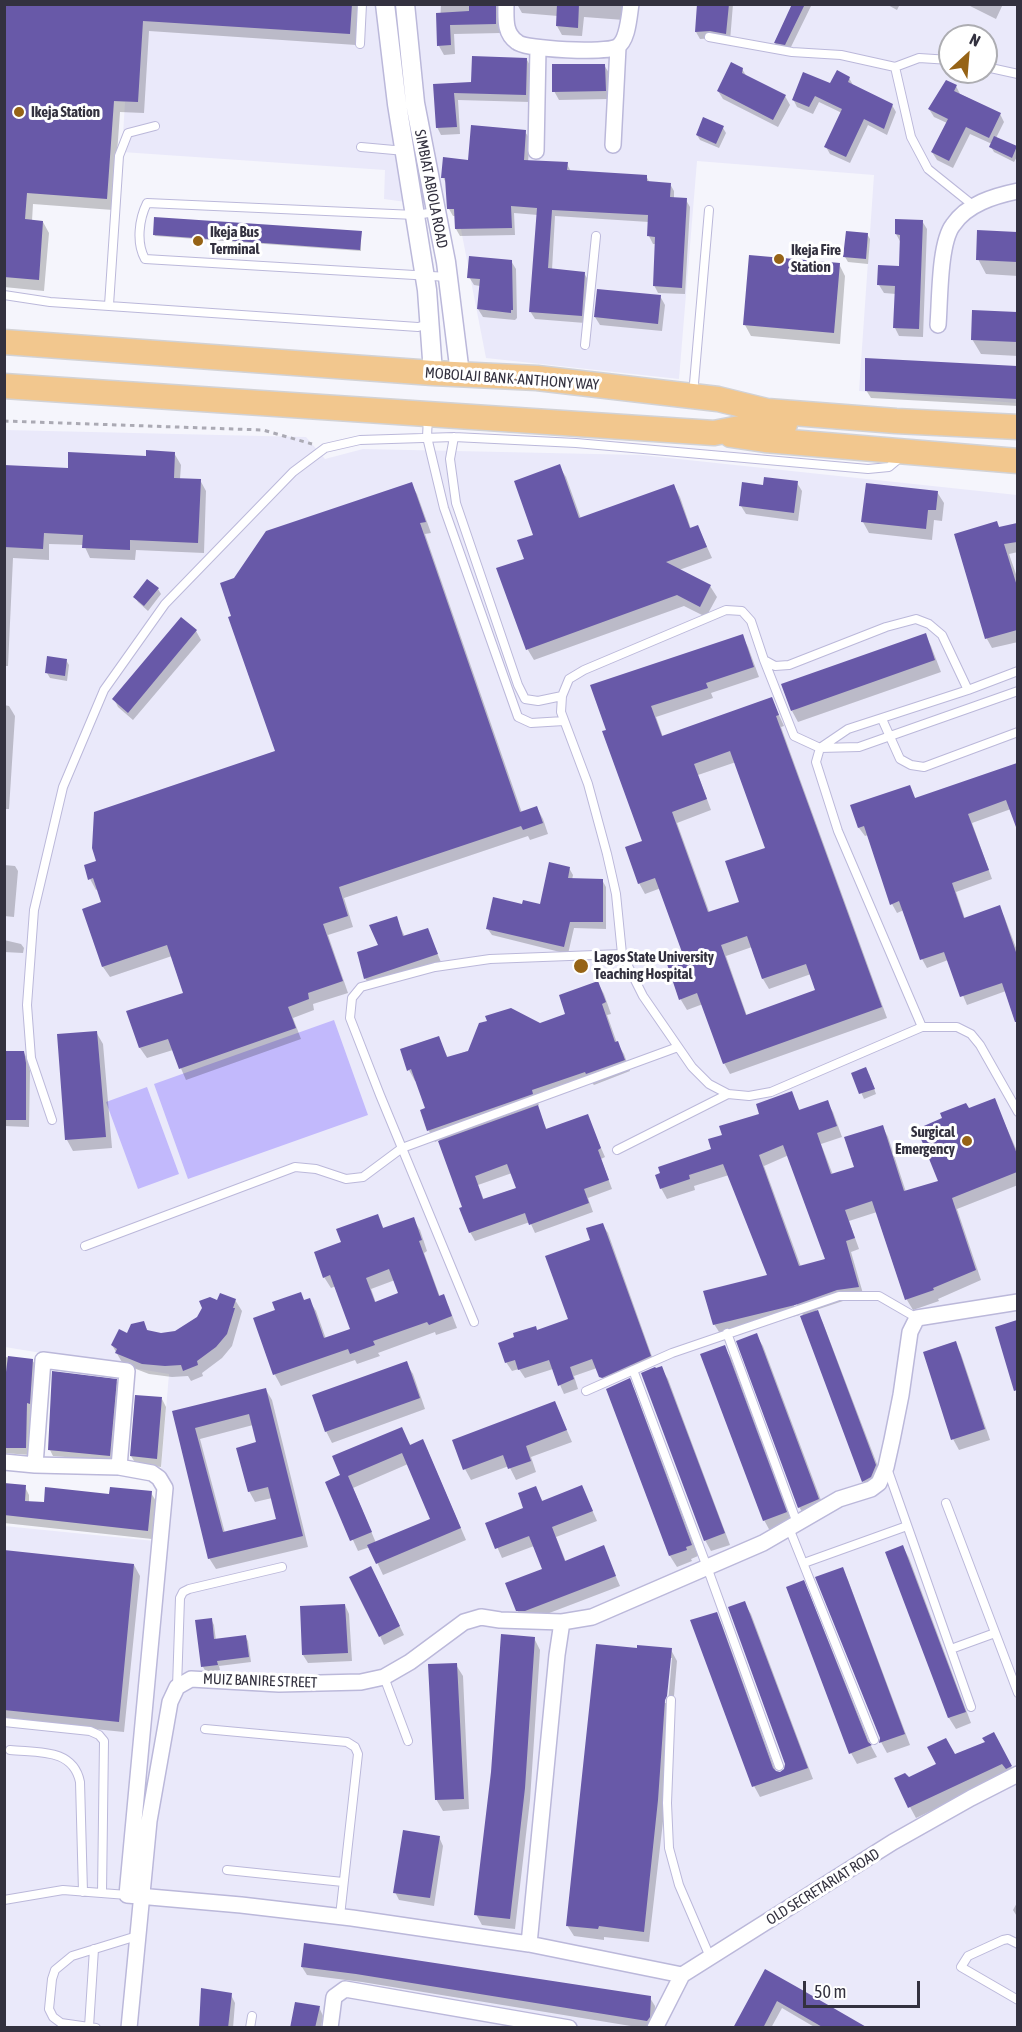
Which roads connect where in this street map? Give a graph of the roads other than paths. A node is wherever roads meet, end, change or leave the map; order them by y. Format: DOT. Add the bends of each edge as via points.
graph roads {
  1 [pos="362,4"];
  2 [pos="385,4"];
  3 [pos="405,4"];
  4 [pos="506,4"];
  5 [pos="631,4"];
  6 [pos="709,37"];
  7 [pos="360,44"];
  8 [pos="618,47"];
  9 [pos="538,48"];
  10 [pos="938,59"];
  11 [pos="895,67"];
  12 [pos="998,70"];
  13 [pos="1017,74"];
  14 [pos="155,126"];
  15 [pos="613,145"];
  16 [pos="361,147"];
  17 [pos="405,151"];
  18 [pos="536,151"];
  19 [pos="1017,191"];
  20 [pos="974,206"];
  21 [pos="709,210"];
  22 [pos="436,212"];
  23 [pos="415,215"];
  24 [pos="596,236"];
  25 [pos="425,277"];
  26 [pos="448,277"];
  27 [pos="4,295"];
  28 [pos="109,304"];
  29 [pos="430,324"];
  30 [pos="938,326"];
  31 [pos="4,342"];
  32 [pos="585,345"];
  33 [pos="433,373"];
  34 [pos="460,374"];
  35 [pos="4,386"];
  36 [pos="693,396"];
  37 [pos="718,399"];
  38 [pos="1017,416"];
  39 [pos="766,417"];
  40 [pos="428,426"];
  41 [pos="1017,427"];
  42 [pos="714,433"];
  43 [pos="454,437"];
  44 [pos="1017,439"];
  45 [pos="906,452"];
  46 [pos="1017,461"];
  47 [pos="764,660"];
  48 [pos="1017,671"];
  49 [pos="968,690"];
  50 [pos="1017,691"];
  51 [pos="562,696"];
  52 [pos="882,719"];
  53 [pos="564,721"];
  54 [pos="1017,732"];
  55 [pos="890,737"];
  56 [pos="820,748"];
  57 [pos="622,954"];
  58 [pos="922,1027"];
  59 [pos="678,1047"];
  60 [pos="728,1095"];
  61 [pos="1017,1112"];
  62 [pos="52,1120"];
  63 [pos="402,1148"];
  64 [pos="616,1150"];
  65 [pos="85,1246"];
  66 [pos="1017,1302"];
  67 [pos="917,1318"];
  68 [pos="474,1322"];
  69 [pos="727,1333"];
  70 [pos="633,1370"];
  71 [pos="585,1391"];
  72 [pos="4,1462"];
  73 [pos="35,1465"];
  74 [pos="118,1467"];
  75 [pos="886,1467"];
  76 [pos="946,1503"];
  77 [pos="793,1525"];
  78 [pos="907,1526"];
  79 [pos="804,1563"];
  80 [pos="282,1567"];
  81 [pos="707,1567"];
  82 [pos="562,1622"];
  83 [pos="995,1633"];
  84 [pos="951,1649"];
  85 [pos="384,1677"];
  86 [pos="177,1687"];
  87 [pos="1017,1693"];
  88 [pos="671,1700"];
  89 [pos="971,1707"];
  90 [pos="4,1722"];
  91 [pos="205,1729"];
  92 [pos="874,1740"];
  93 [pos="408,1741"];
  94 [pos="10,1750"];
  95 [pos="779,1766"];
  96 [pos="1017,1774"];
  97 [pos="227,1870"];
  98 [pos="343,1882"];
  99 [pos="83,1892"];
  100 [pos="102,1893"];
  101 [pos="127,1895"];
  102 [pos="143,1898"];
  103 [pos="4,1900"];
  104 [pos="340,1916"];
  105 [pos="139,1935"];
  106 [pos="529,1944"];
  107 [pos="1017,1944"];
  108 [pos="94,1949"];
  109 [pos="710,1957"];
  110 [pos="682,1975"];
  111 [pos="1017,2000"];
  112 [pos="252,2016"];
  113 [pos="92,2027"];
  114 [pos="564,2027"];
  115 [pos="129,2028"];
  116 [pos="250,2028"];
  117 [pos="330,2028"];
  118 [pos="655,2028"];
  1 -- 7 [label="lane"];
  2 -- 17 [label="street"];
  3 -- 22 [label="street, SIMBIAT ABIOLA ROAD" via="415,103"];
  4 -- 9 [label="street" via="507,30 518,44"];
  5 -- 8 [label="street" via="624,38"];
  6 -- 11 [label="lane" via="792,52 841,55"];
  8 -- 9 [label="street"];
  8 -- 15 [label="street"];
  9 -- 18 [label="street"];
  10 -- 11 [label="lane" via="919,58"];
  11 -- 20 [label="lane" via="911,137 928,169"];
  12 -- 13 [label="lane"];
  14 -- 28 [label="lane" via="128,134 120,156"];
  16 -- 17 [label="lane"];
  17 -- 23 [label="street"];
  19 -- 20 [label="street"];
  20 -- 30 [label="street" via="952,225 944,246"];
  21 -- 36 [label="lane"];
  22 -- 23 [label="lane"];
  22 -- 26 [label="street, SIMBIAT ABIOLA ROAD"];
  23 -- 25 [label="street"];
  23 -- 25 [label="lane" via="147,203 141,214 140,250 145,259"];
  24 -- 32 [label="lane"];
  25 -- 26 [label="lane"];
  25 -- 29 [label="street"];
  26 -- 34 [label="street, SIMBIAT ABIOLA ROAD"];
  27 -- 28 [label="lane" via="50,302"];
  28 -- 29 [label="lane" via="418,327"];
  29 -- 33 [label="street"];
  31 -- 33 [label="main road, MOBOLAJI BANK-ANTHONY WAY"];
  33 -- 34 [label="main road, MOBOLAJI BANK-ANTHONY WAY"];
  34 -- 36 [label="main road, MOBOLAJI BANK-ANTHONY WAY" via="537,378"];
  35 -- 40 [label="main road, MOBOLAJI BANK-ANTHONY WAY"];
  36 -- 37 [label="main road, MOBOLAJI BANK-ANTHONY WAY"];
  37 -- 38 [label="main road" via="768,398"];
  37 -- 39 [label="main road, MOBOLAJI BANK-ANTHONY WAY"];
  39 -- 41 [label="main road, MOBOLAJI BANK-ANTHONY WAY"];
  39 -- 42 [label="main road, MOBOLAJI BANK-ANTHONY WAY"];
  39 -- 44 [label="main road, MOBOLAJI BANK-ANTHONY WAY"];
  40 -- 42 [label="main road, MOBOLAJI BANK-ANTHONY WAY" via="464,415"];
  40 -- 43 [label="lane" via="442,439"];
  40 -- 53 [label="lane" via="444,508 518,717 531,723"];
  40 -- 62 [label="lane" via="325,448 293,472 165,604 104,690 63,787 34,910 27,1005 31,1058"];
  42 -- 45 [label="main road"];
  43 -- 45 [label="lane" via="576,443 868,469 889,467"];
  43 -- 51 [label="lane" via="450,459 456,503 518,685 525,699 538,701"];
  45 -- 46 [label="main road"];
  47 -- 49 [label="lane" via="775,666 789,665 916,619 942,635"];
  47 -- 51 [label="lane" via="751,621 742,611 726,610 584,670 569,679"];
  47 -- 56 [label="lane" via="794,736"];
  48 -- 49 [label="lane"];
  49 -- 52 [label="lane"];
  50 -- 55 [label="lane"];
  51 -- 53 [label="lane"];
  52 -- 55 [label="lane"];
  52 -- 56 [label="lane" via="848,729"];
  53 -- 57 [label="lane" via="588,784 607,854"];
  54 -- 55 [label="lane" via="924,767 900,759"];
  55 -- 56 [label="lane" via="859,747"];
  56 -- 58 [label="lane" via="816,762 838,831"];
  57 -- 59 [label="lane" via="643,996"];
  57 -- 63 [label="lane" via="490,959 435,967 361,987 352,998 350,1018"];
  58 -- 60 [label="lane" via="771,1092"];
  58 -- 61 [label="lane" via="957,1027 971,1034 981,1045"];
  59 -- 60 [label="lane" via="709,1084"];
  59 -- 63 [label="lane"];
  60 -- 64 [label="lane"];
  63 -- 65 [label="lane" via="363,1177 346,1179 295,1167"];
  63 -- 68 [label="lane"];
  66 -- 67 [label="street"];
  67 -- 69 [label="lane" via="879,1296 839,1296"];
  67 -- 75 [label="street" via="909,1332"];
  69 -- 70 [label="lane"];
  69 -- 77 [label="lane"];
  70 -- 71 [label="lane"];
  70 -- 81 [label="lane"];
  72 -- 73 [label="street"];
  73 -- 74 [label="street"];
  73 -- 74 [label="street" via="43,1360 127,1371"];
  74 -- 101 [label="street" via="152,1473 165,1488"];
  75 -- 77 [label="street, MUIZ BANIRE STREET" via="879,1483 871,1489 838,1499"];
  75 -- 78 [label="lane"];
  76 -- 83 [label="lane"];
  77 -- 79 [label="lane"];
  77 -- 81 [label="street, MUIZ BANIRE STREET" via="763,1543"];
  78 -- 79 [label="lane"];
  78 -- 84 [label="lane"];
  79 -- 92 [label="lane"];
  80 -- 86 [label="lane" via="183,1592"];
  81 -- 82 [label="street, MUIZ BANIRE STREET" via="592,1617"];
  81 -- 95 [label="lane"];
  82 -- 85 [label="street, MUIZ BANIRE STREET" via="481,1617 464,1622"];
  82 -- 106 [label="street"];
  83 -- 84 [label="lane"];
  83 -- 87 [label="lane"];
  84 -- 89 [label="lane"];
  85 -- 86 [label="street, MUIZ BANIRE STREET" via="323,1684 191,1679"];
  85 -- 93 [label="lane"];
  86 -- 102 [label="street" via="170,1702 149,1821"];
  88 -- 109 [label="lane" via="669,1848"];
  90 -- 100 [label="lane" via="90,1731 104,1741"];
  91 -- 98 [label="lane" via="347,1742 355,1747 358,1754"];
  94 -- 99 [label="lane" via="57,1755 68,1759 77,1769"];
  96 -- 109 [label="street, OLD SECRETARIAT ROAD" via="893,1842"];
  97 -- 98 [label="lane"];
  98 -- 104 [label="lane"];
  99 -- 100 [label="lane"];
  99 -- 103 [label="lane" via="63,1890"];
  100 -- 101 [label="lane"];
  101 -- 102 [label="street"];
  102 -- 104 [label="street"];
  102 -- 105 [label="street"];
  104 -- 106 [label="street"];
  105 -- 108 [label="lane"];
  105 -- 115 [label="street"];
  106 -- 110 [label="street"];
  107 -- 111 [label="lane" via="1003,1940 968,1956 961,1967"];
  108 -- 113 [label="lane"];
  108 -- 113 [label="lane" via="72,1956 55,1970 49,2009 60,2023"];
  109 -- 110 [label="street, OLD SECRETARIAT ROAD"];
  110 -- 118 [label="street"];
  112 -- 116 [label="lane"];
  114 -- 117 [label="street" via="345,1989 334,1997"];
}
